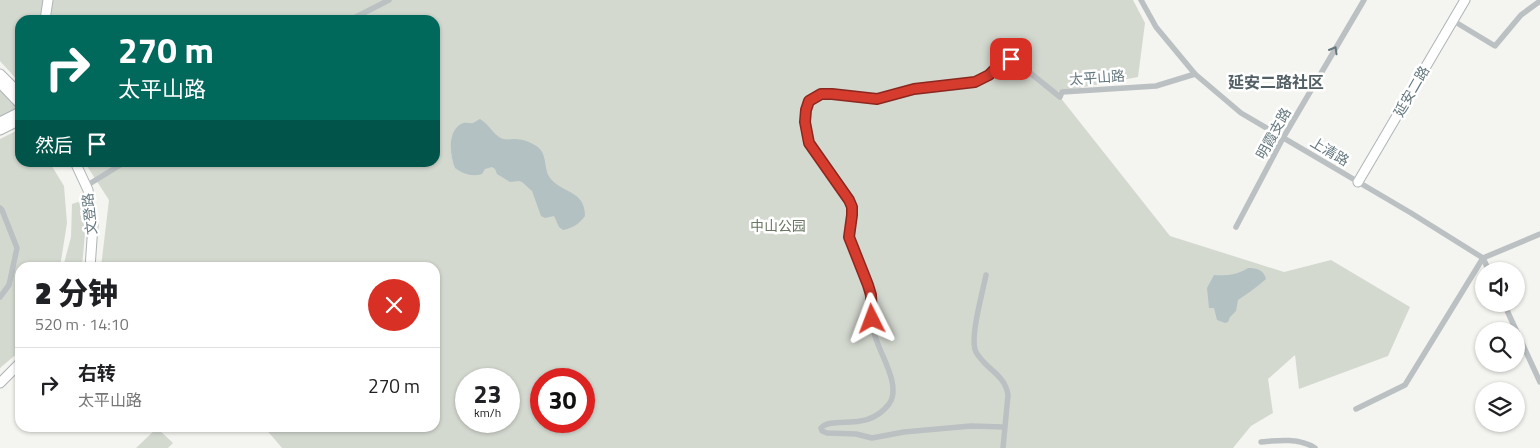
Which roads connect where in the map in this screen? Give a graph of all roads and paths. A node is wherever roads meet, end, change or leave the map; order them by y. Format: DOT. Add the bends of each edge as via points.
graph roads {
  1 [pos="48,0"];
  2 [pos="389,0"];
  3 [pos="1141,0"];
  4 [pos="1364,0"];
  5 [pos="1465,0"];
  6 [pos="1540,2"];
  7 [pos="46,15"];
  8 [pos="360,15"];
  9 [pos="1452,20"];
  10 [pos="0,74"];
  11 [pos="1195,74"];
  12 [pos="0,83"];
  13 [pos="15,89"];
  14 [pos="15,99"];
  15 [pos="15,114"];
  16 [pos="0,122"];
  17 [pos="15,122"];
  18 [pos="0,130"];
  19 [pos="1284,138"];
  20 [pos="77,167"];
  21 [pos="117,167"];
  22 [pos="1358,182"];
  23 [pos="86,186"];
  24 [pos="0,208"];
  25 [pos="1236,227"];
  26 [pos="1540,234"];
  27 [pos="1483,258"];
  28 [pos="90,262"];
  29 [pos="1485,262"];
  30 [pos="986,275"];
  31 [pos="0,297"];
  32 [pos="1508,312"];
  33 [pos="15,368"];
  34 [pos="1540,382"];
  35 [pos="0,383"];
  36 [pos="1356,409"];
  37 [pos="1004,427"];
  38 [pos="1261,442"];
  39 [pos="1004,448"];
  40 [pos="1315,448"];
  1 -- 7 [label="street"];
  2 -- 8 [label="street"];
  3 -- 11 [label="street, 上清路" via="1156,27"];
  19 -- 4 [label="street, 明霞支路, one-way"];
  5 -- 9 [label="street, 延安二路"];
  6 -- 9 [label="street" via="1521,15 1496,46"];
  9 -- 22 [label="street, 延安二路"];
  10 -- 13 [label="street"];
  11 -- 19 [label="street, 上清路" via="1241,113"];
  11 -- 37 [label="street, 太平山路" via="1156,86 1062,92 1060,97 1024,68 1007,59 975,82 914,89 877,99 821,94 809,101 805,122 809,143 852,207 849,237 868,285 875,337 894,393 890,402 871,419 825,424 822,431 872,438 971,426"];
  12 -- 14 [label="street"];
  15 -- 16 [label="street"];
  17 -- 18 [label="street"];
  19 -- 22 [label="street, 上清路"];
  19 -- 25 [label="street, 明霞支路"];
  20 -- 23 [label="street, 文登路"];
  21 -- 23 [label="street"];
  22 -- 27 [label="street, 上清路"];
  23 -- 28 [label="street, 文登路" via="93,225"];
  24 -- 31 [label="street" via="17,248 9,285"];
  26 -- 27 [label="street"];
  27 -- 29 [label="street"];
  27 -- 36 [label="street" via="1405,385"];
  30 -- 37 [label="street" via="974,336 975,350 1007,387"];
  32 -- 34 [label="street"];
  33 -- 35 [label="street"];
  37 -- 39 [label="street"];
  38 -- 40 [label="street" via="1306,442"];
}
